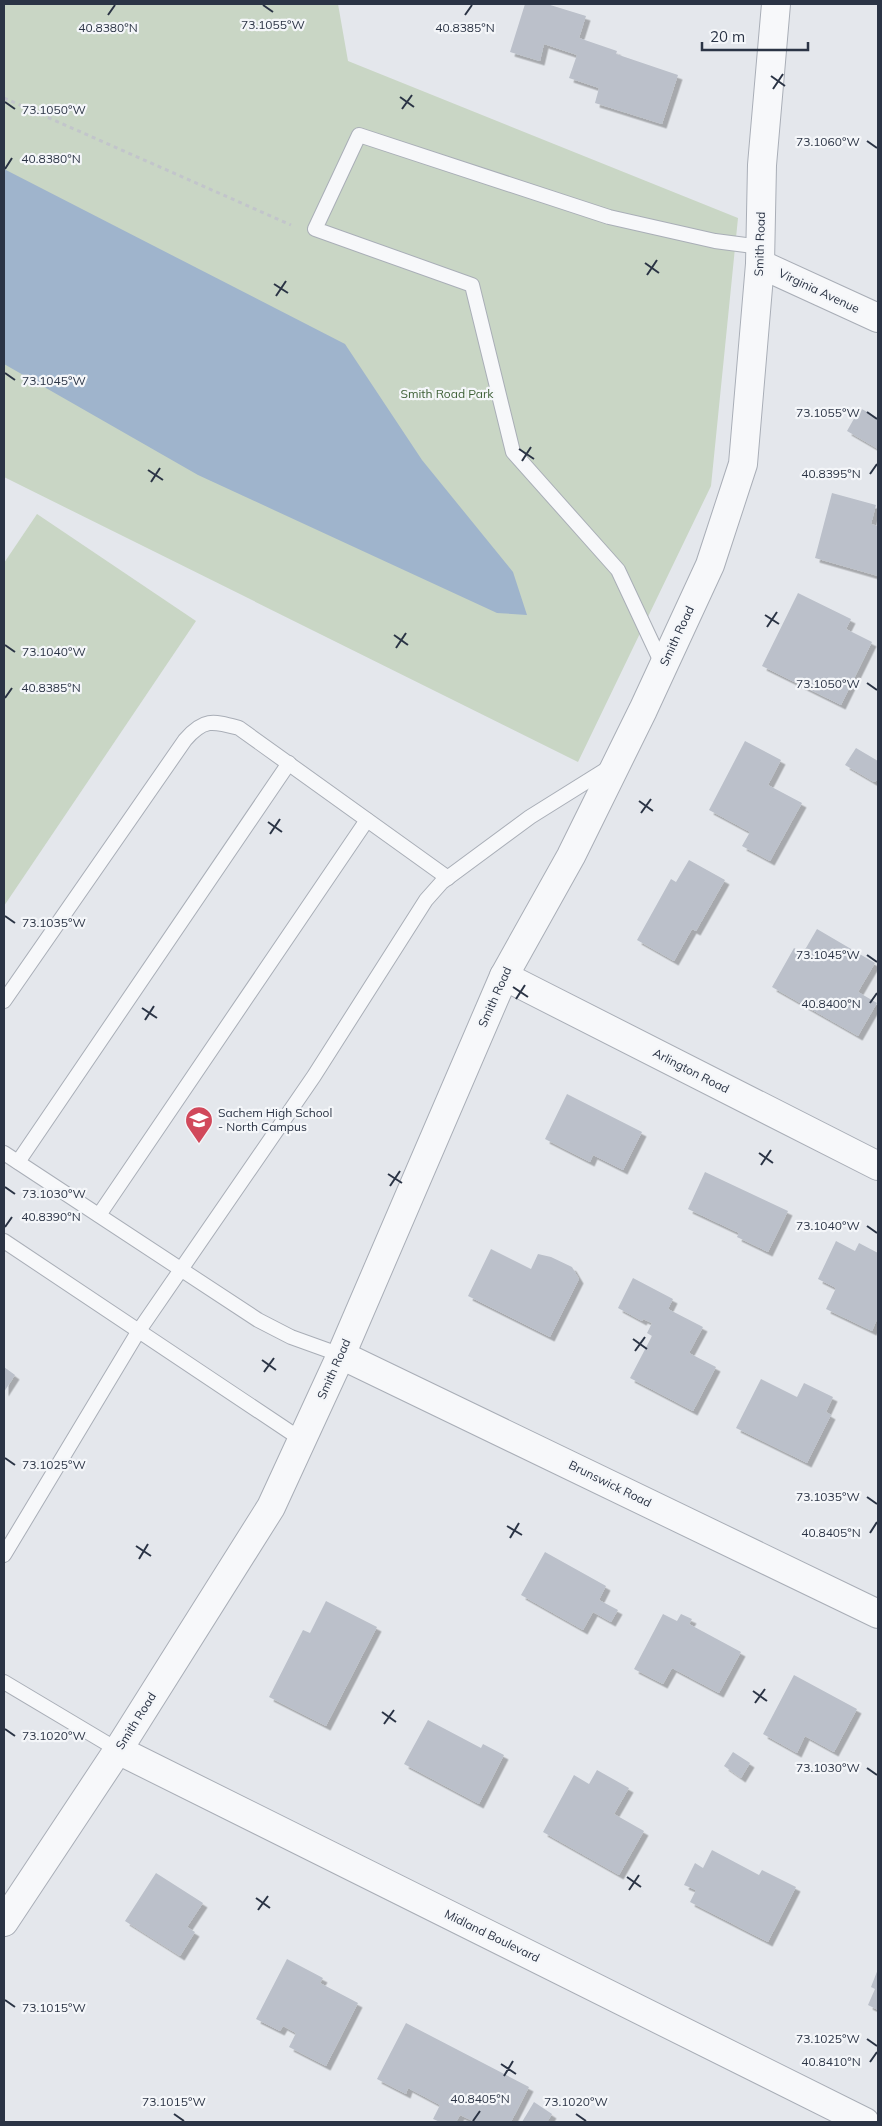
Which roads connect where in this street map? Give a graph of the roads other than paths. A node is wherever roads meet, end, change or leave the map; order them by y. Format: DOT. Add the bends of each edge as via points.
graph roads {
  1 [pos="776,4"];
  2 [pos="760,256"];
  3 [pos="878,318"];
  4 [pos="663,666"];
  5 [pos="289,763"];
  6 [pos="617,763"];
  7 [pos="367,820"];
  8 [pos="448,878"];
  9 [pos="504,976"];
  10 [pos="4,1001"];
  11 [pos="4,1153"];
  12 [pos="18,1162"];
  13 [pos="878,1166"];
  14 [pos="99,1214"];
  15 [pos="4,1241"];
  16 [pos="182,1269"];
  17 [pos="138,1332"];
  18 [pos="341,1355"];
  19 [pos="302,1440"];
  20 [pos="4,1555"];
  21 [pos="878,1614"];
  22 [pos="4,1682"];
  23 [pos="118,1750"];
  24 [pos="4,1922"];
  25 [pos="865,2122"];
  1 -- 2 [label="street, Smith Road" via="762,165"];
  2 -- 3 [label="street, Virginia Avenue"];
  2 -- 4 [label="street, Smith Road" via="744,464 710,565"];
  2 -- 4 [label="lane" via="715,241 609,217 359,135 315,228 472,285 513,452 618,570"];
  4 -- 6 [label="street, Smith Road"];
  5 -- 7 [label="lane"];
  5 -- 10 [label="lane" via="239,728 213,721 196,728"];
  5 -- 12 [label="lane"];
  6 -- 8 [label="lane" via="530,817"];
  6 -- 9 [label="street, Smith Road" via="571,856"];
  7 -- 8 [label="lane"];
  7 -- 14 [label="lane"];
  8 -- 16 [label="lane" via="426,900 314,1076"];
  9 -- 13 [label="street, Arlington Road"];
  9 -- 18 [label="street, Smith Road"];
  11 -- 12 [label="lane"];
  12 -- 14 [label="lane"];
  14 -- 16 [label="lane"];
  15 -- 17 [label="lane"];
  16 -- 17 [label="lane"];
  16 -- 18 [label="lane" via="258,1320 291,1337"];
  17 -- 19 [label="lane"];
  17 -- 20 [label="lane"];
  18 -- 19 [label="street, Smith Road"];
  18 -- 21 [label="street, Brunswick Road"];
  19 -- 23 [label="street, Smith Road" via="271,1507"];
  22 -- 23 [label="lane"];
  23 -- 24 [label="street, Smith Road"];
  23 -- 25 [label="street, Midland Boulevard"];
}
